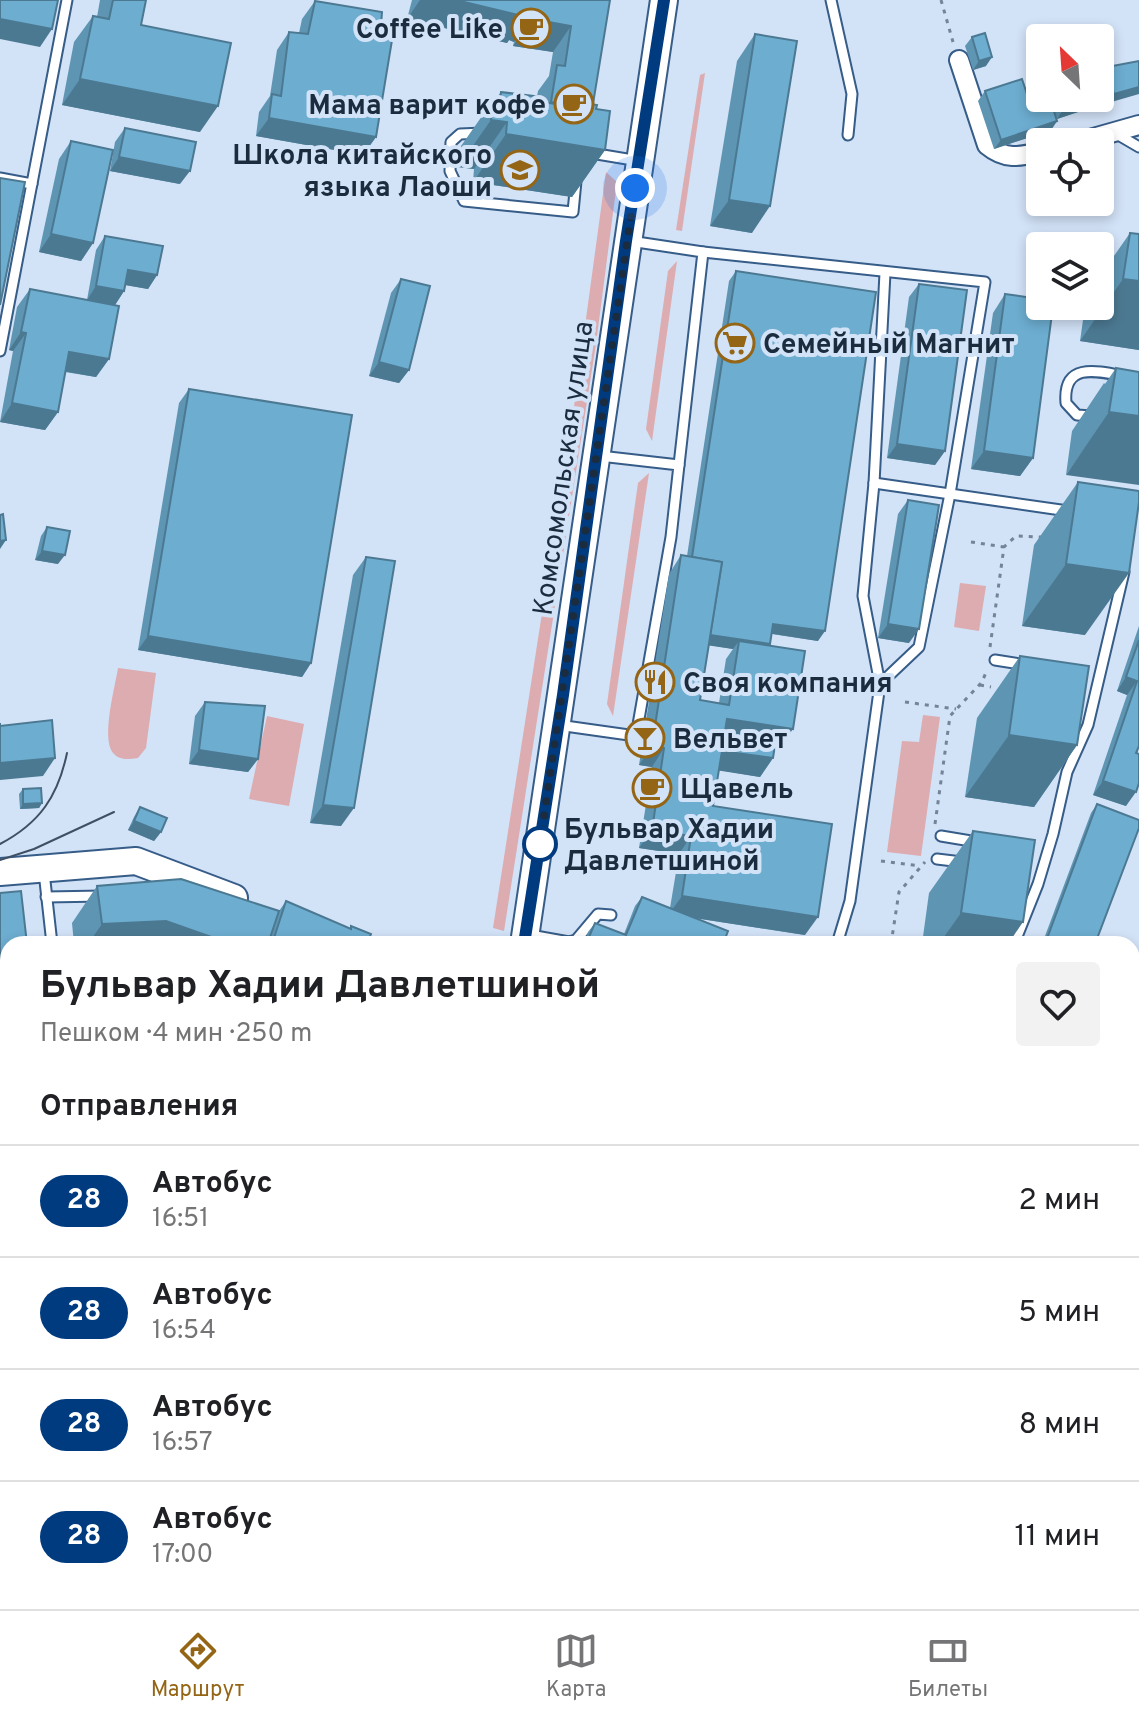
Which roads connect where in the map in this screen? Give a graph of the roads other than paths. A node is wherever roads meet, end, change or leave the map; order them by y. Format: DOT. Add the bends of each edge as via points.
graph roads {
  1 [pos="67,0"];
  2 [pos="664,0"];
  3 [pos="831,0"];
  4 [pos="959,60"];
  5 [pos="1139,125"];
  6 [pos="1115,133"];
  7 [pos="491,134"];
  8 [pos="848,135"];
  9 [pos="1139,147"];
  10 [pos="579,151"];
  11 [pos="1026,155"];
  12 [pos="639,161"];
  13 [pos="577,166"];
  14 [pos="0,178"];
  15 [pos="32,184"];
  16 [pos="626,241"];
  17 [pos="703,252"];
  18 [pos="885,273"];
  19 [pos="0,351"];
  20 [pos="1139,379"];
  21 [pos="1108,419"];
  22 [pos="597,456"];
  23 [pos="679,465"];
  24 [pos="874,483"];
  25 [pos="950,494"];
  26 [pos="1080,512"];
  27 [pos="1126,563"];
  28 [pos="995,660"];
  29 [pos="1035,666"];
  30 [pos="880,684"];
  31 [pos="558,725"];
  32 [pos="1068,752"];
  33 [pos="1071,763"];
  34 [pos="937,836"];
  35 [pos="983,842"];
  36 [pos="933,858"];
  37 [pos="969,863"];
  38 [pos="44,868"];
  39 [pos="0,872"];
  40 [pos="114,895"];
  41 [pos="46,897"];
  42 [pos="255,906"];
  43 [pos="611,915"];
  44 [pos="1014,917"];
  45 [pos="1019,933"];
  46 [pos="51,936"];
  47 [pos="525,936"];
  48 [pos="579,936"];
  49 [pos="839,936"];
  50 [pos="1018,936"];
  1 -- 15 [label="lane"];
  2 -- 12 [label="main road, Комсомольская улица"];
  3 -- 8 [label="lane" via="852,94"];
  4 -- 11 [label="street" via="987,145 1013,157"];
  5 -- 6 [label="street"];
  6 -- 9 [label="lane"];
  7 -- 13 [label="lane" via="460,134 451,142 450,171 464,201 573,212"];
  10 -- 12 [label="lane"];
  12 -- 16 [label="main road, Комсомольская улица"];
  14 -- 15 [label="lane"];
  15 -- 19 [label="lane"];
  16 -- 17 [label="lane"];
  16 -- 22 [label="main road, Комсомольская улица"];
  17 -- 18 [label="lane"];
  17 -- 23 [label="lane"];
  18 -- 24 [label="lane"];
  18 -- 25 [label="lane" via="985,282"];
  20 -- 21 [label="lane" via="1084,371 1070,377 1066,397 1072,412"];
  22 -- 23 [label="lane"];
  22 -- 31 [label="main road, Комсомольская улица"];
  23 -- 31 [label="lane" via="636,736"];
  24 -- 25 [label="lane"];
  24 -- 30 [label="lane" via="863,596"];
  25 -- 26 [label="lane"];
  25 -- 30 [label="lane" via="919,647"];
  27 -- 33 [label="lane" via="1088,725"];
  28 -- 29 [label="lane"];
  30 -- 49 [label="lane" via="850,901"];
  31 -- 47 [label="main road, Комсомольская улица"];
  32 -- 33 [label="lane"];
  33 -- 45 [label="lane"];
  34 -- 35 [label="lane"];
  36 -- 37 [label="lane"];
  38 -- 39 [label="main road"];
  38 -- 41 [label="lane"];
  38 -- 42 [label="main road" via="136,861"];
  40 -- 41 [label="lane"];
  41 -- 46 [label="lane"];
  43 -- 48 [label="lane" via="598,914"];
  44 -- 45 [label="lane"];
  45 -- 50 [label="lane"];
}
